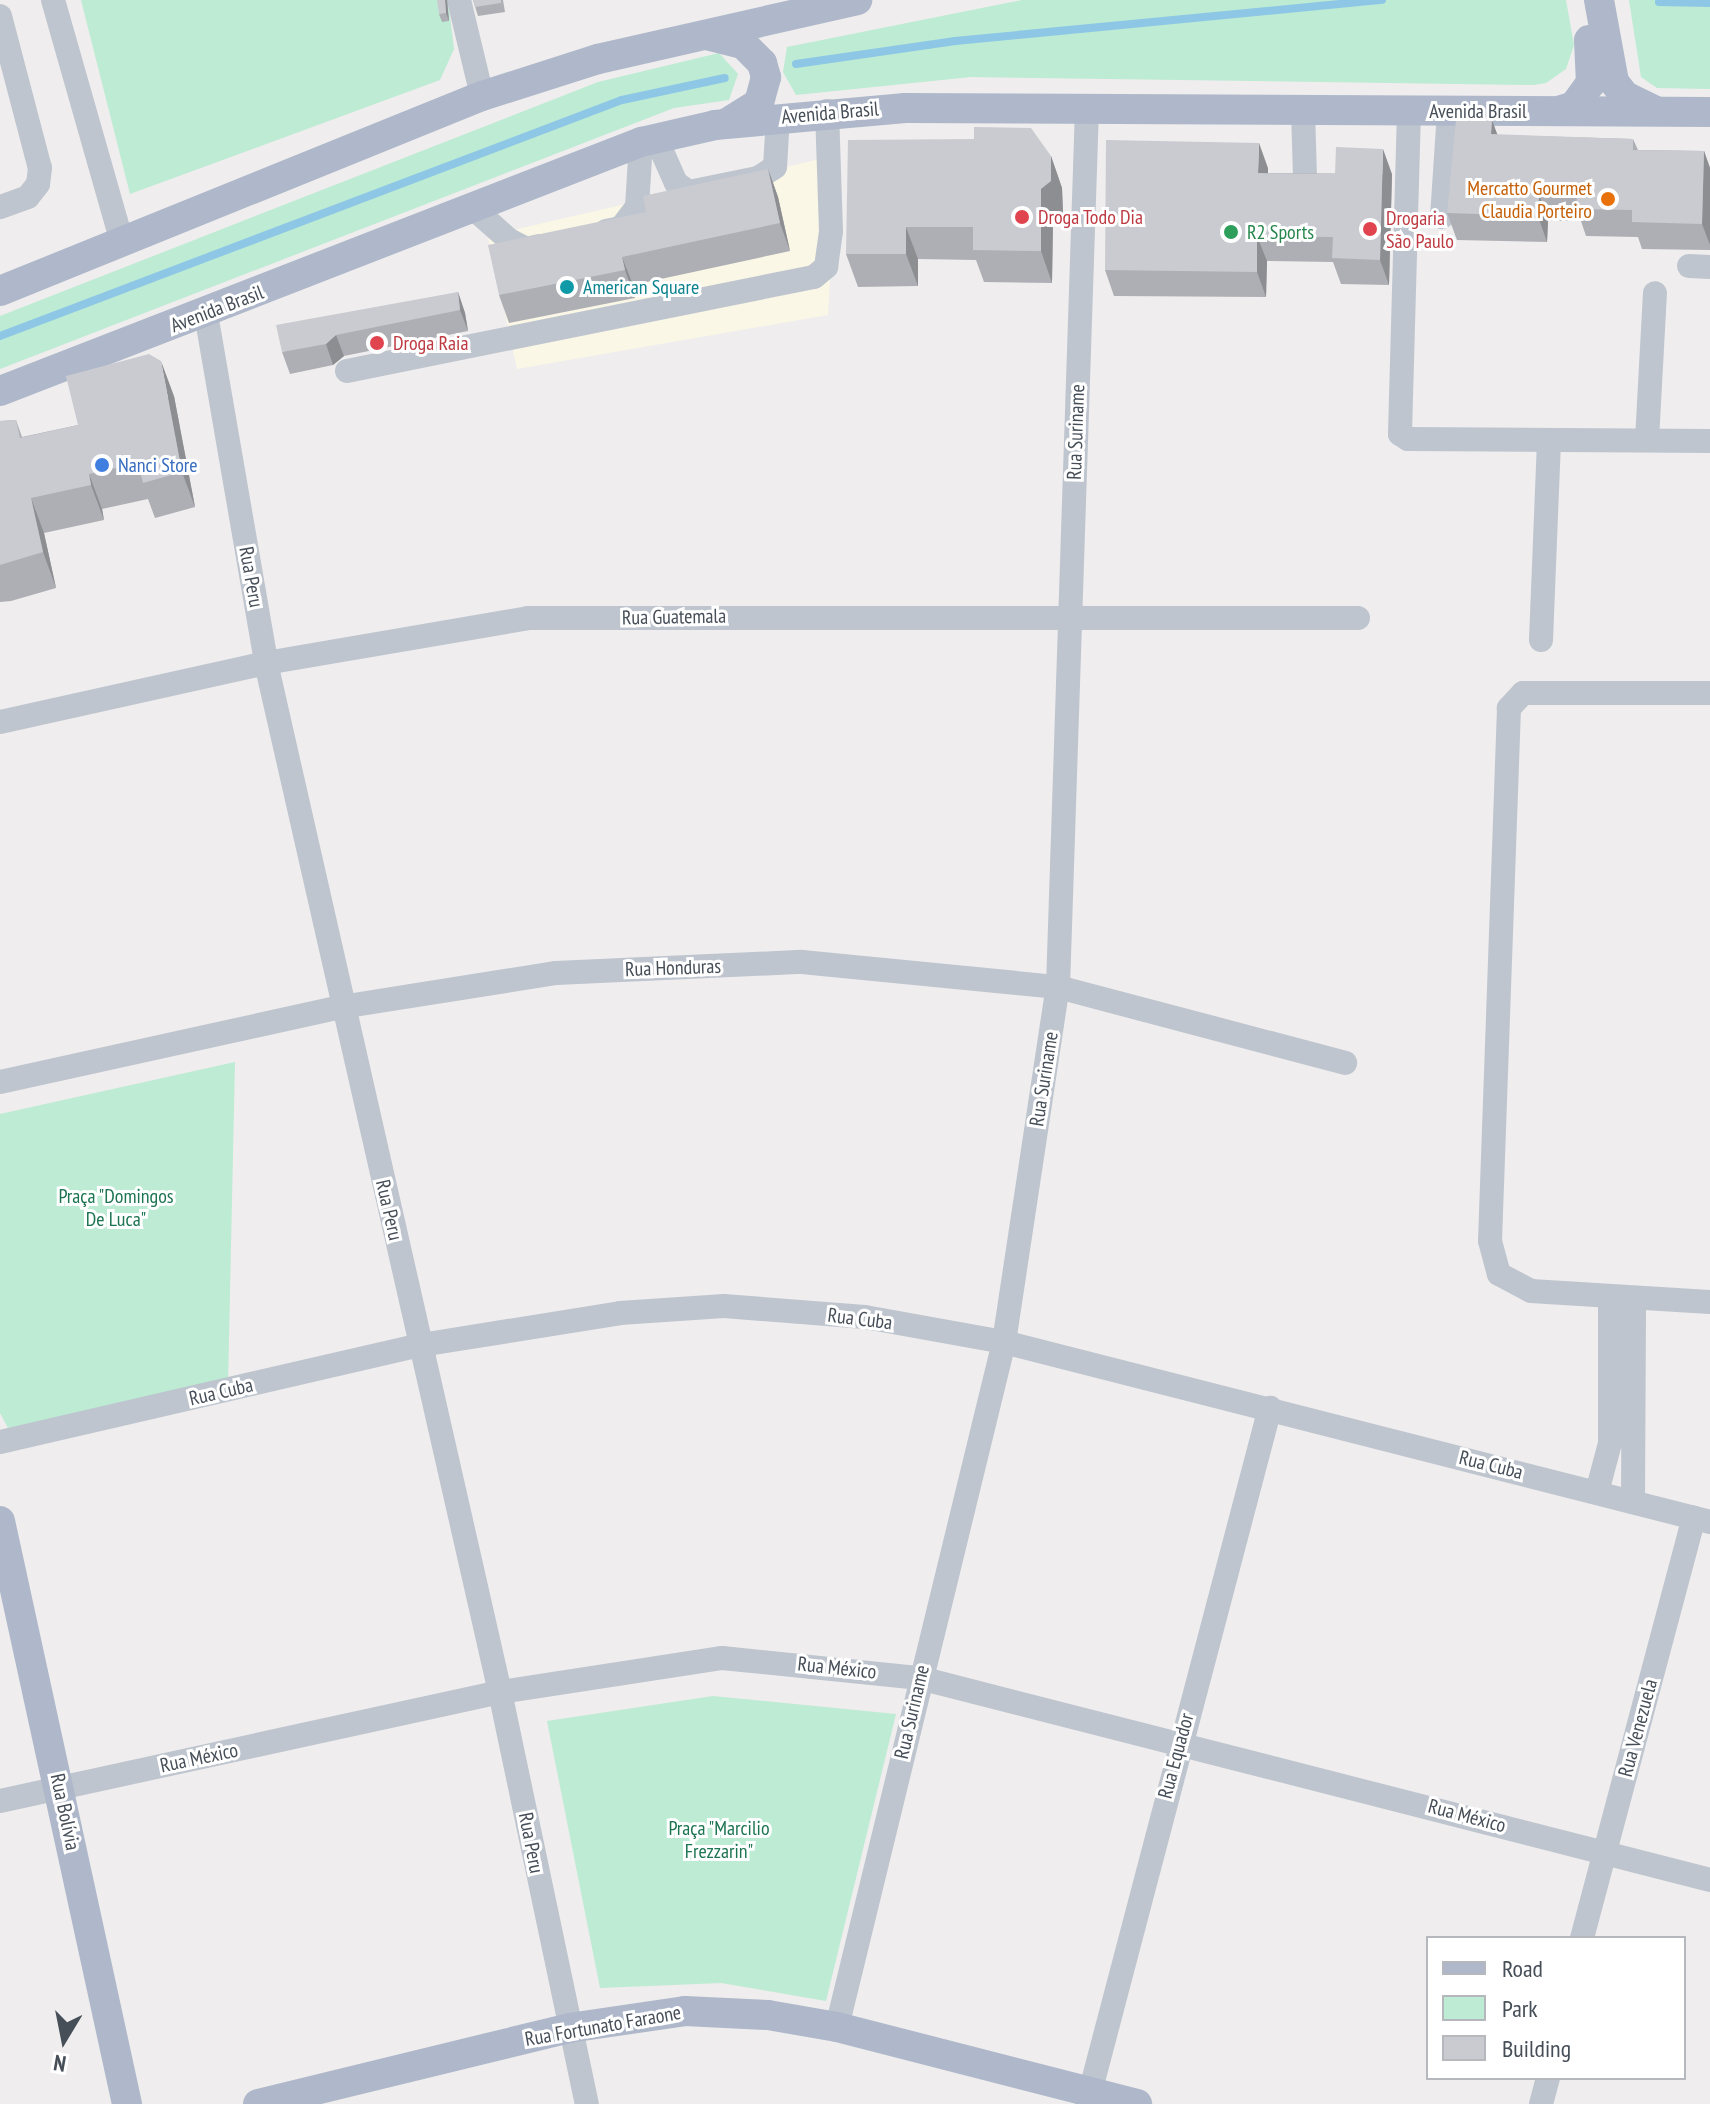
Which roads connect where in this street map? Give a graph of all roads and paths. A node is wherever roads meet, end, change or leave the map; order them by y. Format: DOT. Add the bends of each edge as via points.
graph roads {
  1 [pos="53,0"];
  2 [pos="459,0"];
  3 [pos="857,0"];
  4 [pos="1584,0"];
  5 [pos="1599,0"];
  6 [pos="0,16"];
  7 [pos="702,35"];
  8 [pos="482,96"];
  9 [pos="1087,109"];
  10 [pos="1303,110"];
  11 [pos="827,111"];
  12 [pos="1409,111"];
  13 [pos="1449,111"];
  14 [pos="1558,111"];
  15 [pos="1710,112"];
  16 [pos="1662,113"];
  17 [pos="778,117"];
  18 [pos="715,125"];
  19 [pos="648,140"];
  20 [pos="1305,178"];
  21 [pos="0,207"];
  22 [pos="473,208"];
  23 [pos="1442,217"];
  24 [pos="122,242"];
  25 [pos="0,291"];
  26 [pos="1655,293"];
  27 [pos="206,314"];
  28 [pos="347,371"];
  29 [pos="0,391"];
  30 [pos="1549,440"];
  31 [pos="1647,440"];
  32 [pos="1710,441"];
  33 [pos="1069,616"];
  34 [pos="1358,618"];
  35 [pos="1541,640"];
  36 [pos="266,663"];
  37 [pos="1710,693"];
  38 [pos="0,722"];
  39 [pos="1058,987"];
  40 [pos="341,1007"];
  41 [pos="1345,1063"];
  42 [pos="0,1082"];
  43 [pos="1622,1297"];
  44 [pos="1710,1302"];
  45 [pos="1004,1342"];
  46 [pos="421,1345"];
  47 [pos="1270,1408"];
  48 [pos="0,1442"];
  49 [pos="1597,1492"];
  50 [pos="1633,1502"];
  51 [pos="1702,1520"];
  52 [pos="0,1521"];
  53 [pos="920,1678"];
  54 [pos="500,1692"];
  55 [pos="1179,1742"];
  56 [pos="60,1788"];
  57 [pos="0,1801"];
  58 [pos="1604,1852"];
  59 [pos="1710,1880"];
  60 [pos="1583,1936"];
  61 [pos="837,2027"];
  62 [pos="569,2028"];
  63 [pos="1547,2080"];
  64 [pos="1089,2098"];
  65 [pos="127,2104"];
  66 [pos="258,2104"];
  67 [pos="587,2104"];
  68 [pos="1137,2104"];
  69 [pos="1541,2104"];
  1 -- 24 [label="street"];
  2 -- 8 [label="street"];
  3 -- 7 [label="main road"];
  4 -- 14 [label="main road" via="1591,83 1574,106"];
  5 -- 16 [label="main road" via="1614,82 1625,96"];
  6 -- 21 [label="street" via="40,168 38,184 28,197"];
  7 -- 8 [label="main road" via="598,59"];
  7 -- 18 [label="main road" via="743,44 762,63 766,77 764,91 749,113"];
  8 -- 24 [label="main road"];
  9 -- 10 [label="main road, Avenida Brasil"];
  9 -- 11 [label="main road, Avenida Brasil"];
  9 -- 33 [label="street, Rua Suriname"];
  10 -- 12 [label="main road, Avenida Brasil"];
  10 -- 20 [label="street"];
  11 -- 17 [label="main road, Avenida Brasil"];
  11 -- 28 [label="street" via="831,231 826,267 814,277"];
  12 -- 13 [label="main road, Avenida Brasil"];
  12 -- 30 [label="street" via="1400,434 1408,439"];
  13 -- 14 [label="main road, Avenida Brasil"];
  13 -- 23 [label="street"];
  14 -- 16 [label="main road, Avenida Brasil"];
  15 -- 16 [label="main road, Avenida Brasil"];
  17 -- 18 [label="main road, Avenida Brasil"];
  17 -- 19 [label="street" via="775,167 758,178 689,192 676,183"];
  18 -- 19 [label="main road, Avenida Brasil"];
  19 -- 22 [label="main road, Avenida Brasil"];
  19 -- 22 [label="street" via="637,207 621,228 527,249"];
  22 -- 27 [label="main road, Avenida Brasil"];
  24 -- 25 [label="main road"];
  26 -- 31 [label="street"];
  27 -- 29 [label="main road, Avenida Brasil"];
  27 -- 36 [label="street, Rua Peru"];
  30 -- 31 [label="street"];
  30 -- 35 [label="street"];
  31 -- 32 [label="street"];
  33 -- 34 [label="street, Rua Guatemala"];
  33 -- 36 [label="street, Rua Guatemala" via="528,618"];
  33 -- 39 [label="street, Rua Suriname"];
  36 -- 38 [label="street, Rua Guatemala"];
  36 -- 40 [label="street, Rua Peru"];
  37 -- 43 [label="street" via="1523,693 1509,708 1493,1260 1512,1285 1531,1291"];
  39 -- 40 [label="street, Rua Honduras" via="802,962 556,973"];
  39 -- 41 [label="street, Rua Honduras"];
  39 -- 45 [label="street, Rua Suriname"];
  40 -- 42 [label="street, Rua Honduras"];
  40 -- 46 [label="street, Rua Peru"];
  43 -- 44 [label="street"];
  43 -- 49 [label="street" via="1610,1443"];
  43 -- 50 [label="street"];
  45 -- 46 [label="street, Rua Cuba" via="865,1317 724,1306 620,1313"];
  45 -- 47 [label="street, Rua Cuba"];
  45 -- 53 [label="street, Rua Suriname"];
  46 -- 48 [label="street, Rua Cuba"];
  46 -- 54 [label="street, Rua Peru"];
  47 -- 49 [label="street, Rua Cuba"];
  47 -- 55 [label="street, Rua Equador"];
  49 -- 50 [label="street, Rua Cuba"];
  50 -- 51 [label="street, Rua Cuba"];
  51 -- 58 [label="street, Rua Venezuela"];
  52 -- 56 [label="main road, Rua Bolívia"];
  53 -- 54 [label="street, Rua México" via="722,1658"];
  53 -- 55 [label="street, Rua México"];
  53 -- 61 [label="street, Rua Suriname"];
  54 -- 56 [label="street, Rua México"];
  54 -- 62 [label="street, Rua Peru"];
  55 -- 58 [label="street, Rua México"];
  55 -- 64 [label="street, Rua Equador"];
  56 -- 57 [label="street, Rua México"];
  56 -- 65 [label="main road, Rua Bolívia"];
  58 -- 59 [label="street, Rua México"];
  58 -- 60 [label="street, Rua Venezuela"];
  61 -- 62 [label="main road, Rua Fortunato Faraone" via="768,2015 685,2011"];
  61 -- 64 [label="main road, Rua Fortunato Faraone"];
  62 -- 66 [label="main road, Rua Fortunato Faraone"];
  62 -- 67 [label="street, Rua Peru"];
  63 -- 69 [label="street"];
  64 -- 68 [label="main road, Rua Fortunato Faraone"];
}
